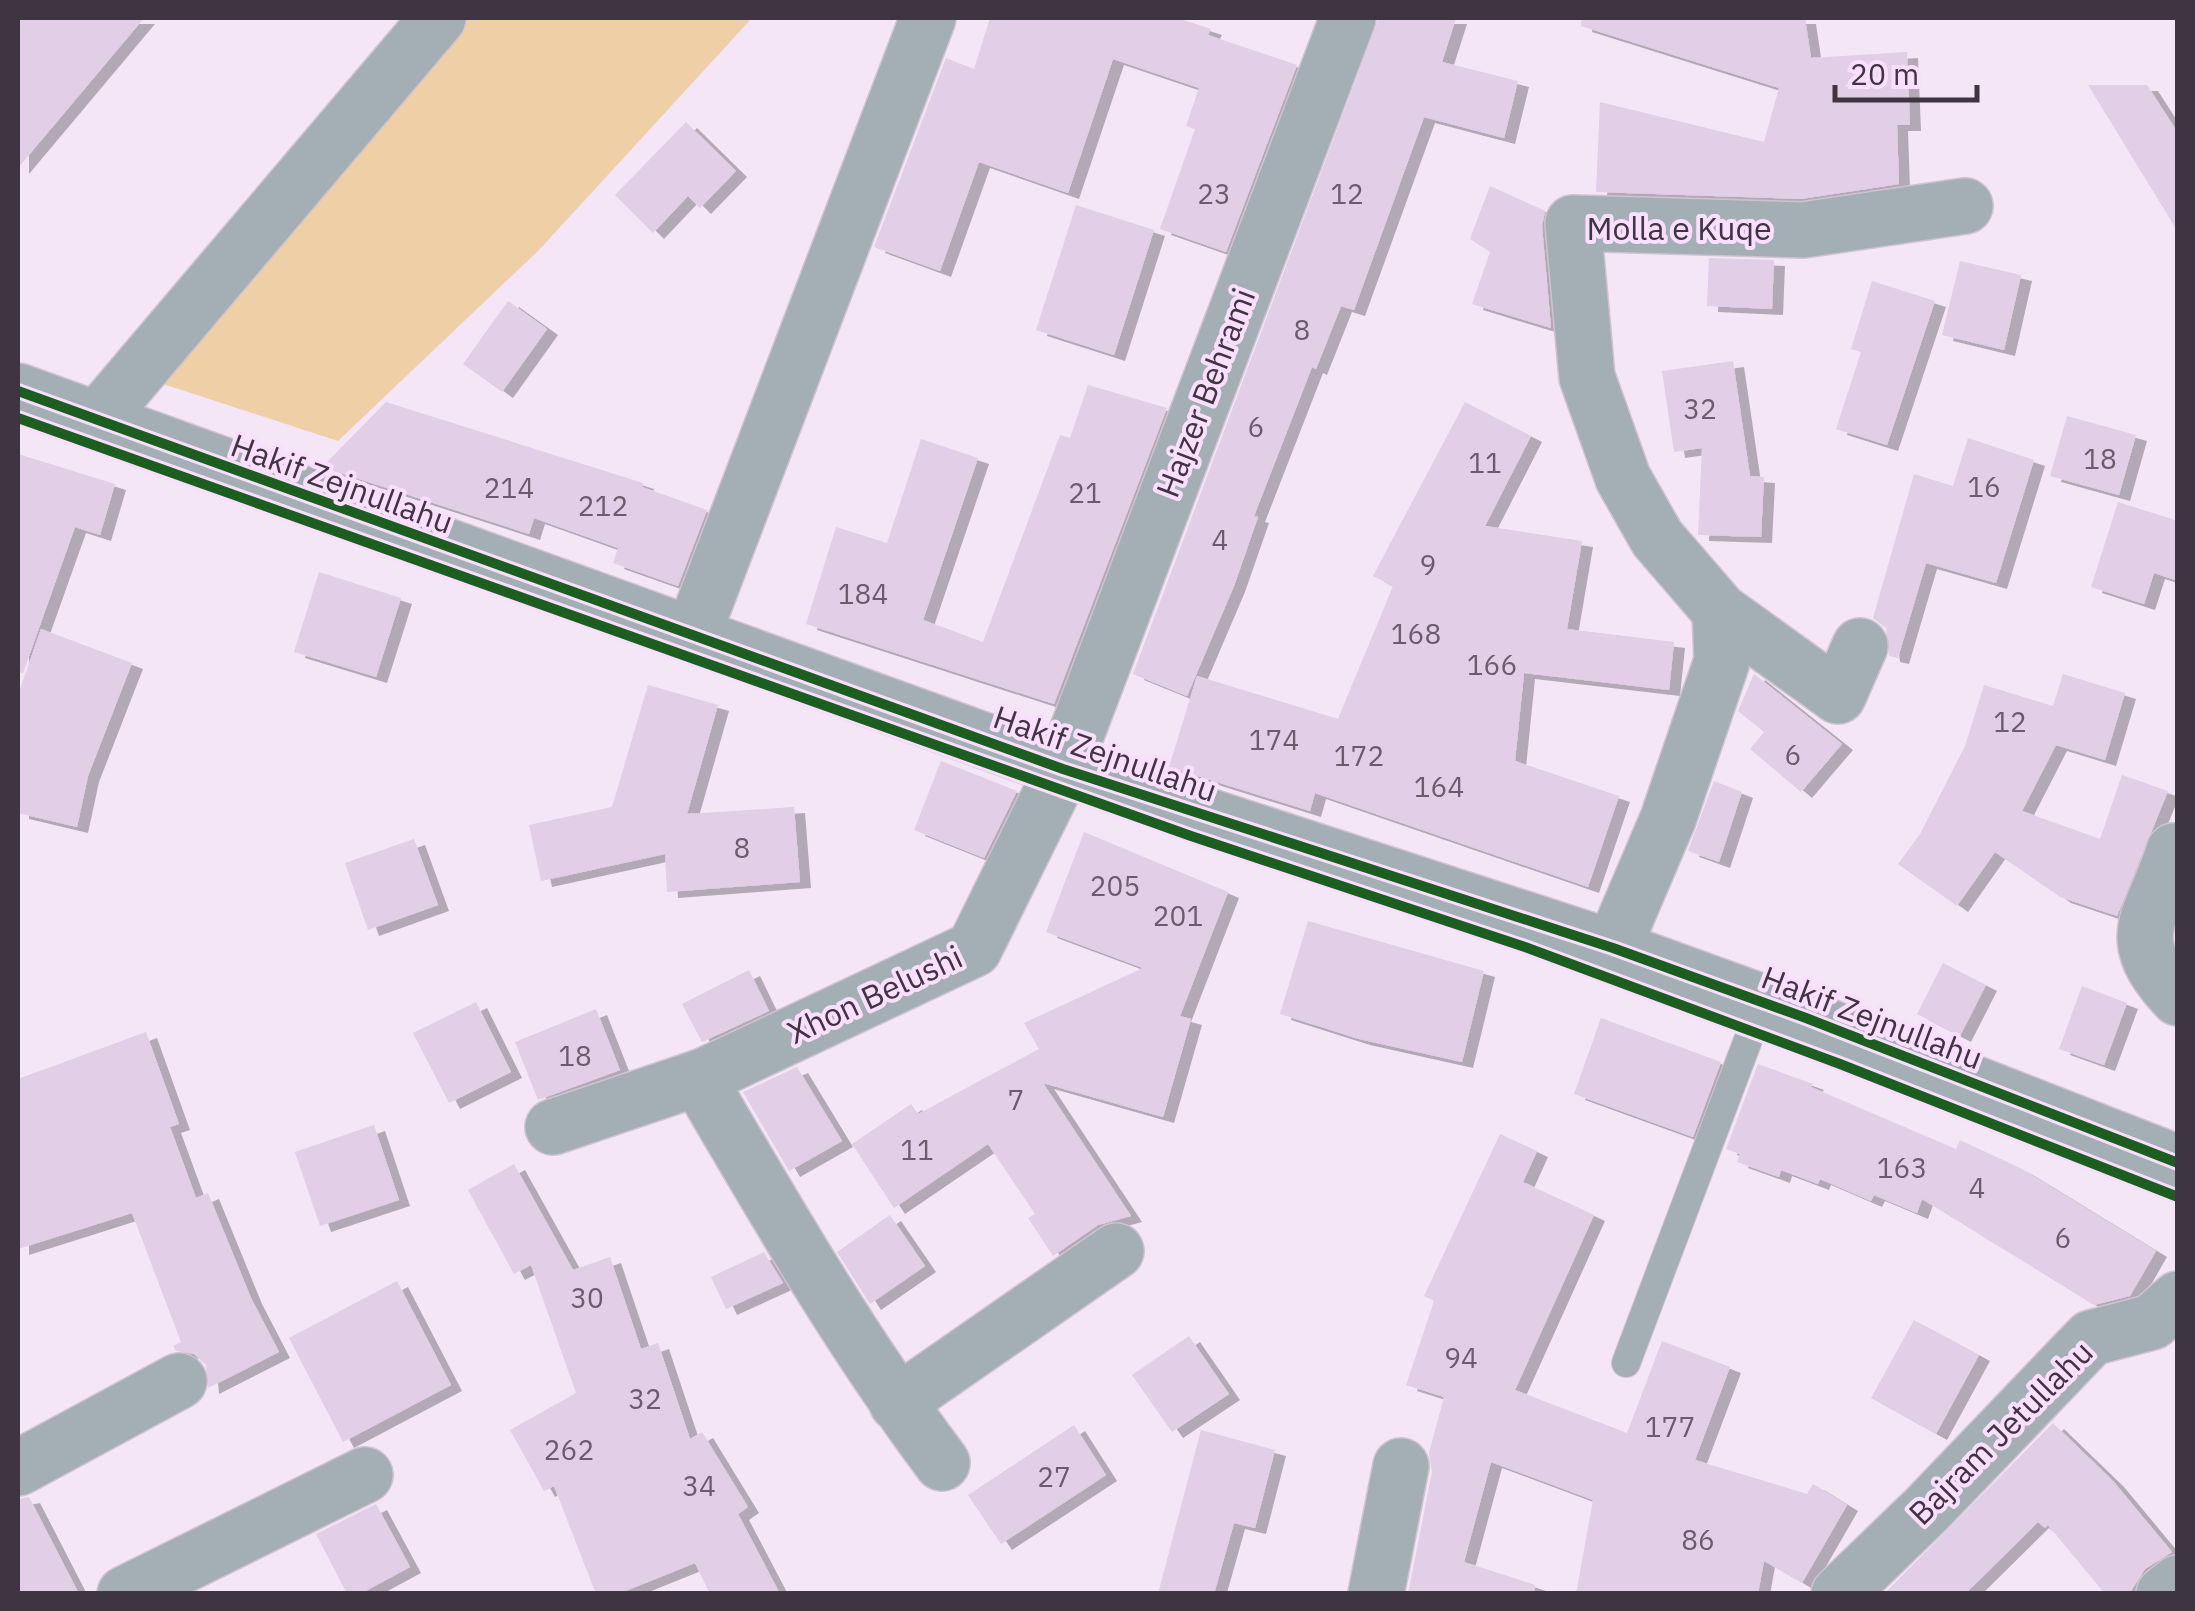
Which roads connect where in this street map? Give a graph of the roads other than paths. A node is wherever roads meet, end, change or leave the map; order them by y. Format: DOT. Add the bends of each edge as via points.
graph roads {
  1 [pos="438,18"];
  2 [pos="928,18"];
  3 [pos="1348,18"];
  4 [pos="1965,206"];
  5 [pos="18,391"];
  6 [pos="96,421"];
  7 [pos="1720,611"];
  8 [pos="693,634"];
  9 [pos="1860,646"];
  10 [pos="1063,768"];
  11 [pos="2174,850"];
  12 [pos="1613,948"];
  13 [pos="2178,998"];
  14 [pos="1762,1003"];
  15 [pos="704,1076"];
  16 [pos="554,1128"];
  17 [pos="2178,1162"];
  18 [pos="1116,1250"];
  19 [pos="2178,1298"];
  20 [pos="1626,1363"];
  21 [pos="180,1381"];
  22 [pos="898,1403"];
  23 [pos="942,1463"];
  24 [pos="1401,1466"];
  25 [pos="18,1468"];
  26 [pos="365,1474"];
  27 [pos="2178,1583"];
  28 [pos="126,1594"];
  29 [pos="1376,1594"];
  30 [pos="1839,1594"];
  31 [pos="2164,1594"];
  1 -- 6 [label="street"];
  2 -- 8 [label="street"];
  3 -- 10 [label="street, Hajzer Behrami"];
  4 -- 7 [label="street, Molla e Kuqe" via="1802,230 1573,222 1588,376 1623,478 1657,538"];
  5 -- 6 [label="street, Hakif Zejnullahu"];
  6 -- 8 [label="street, Hakif Zejnullahu"];
  7 -- 9 [label="street, Molla e Kuqe" via="1838,696"];
  7 -- 12 [label="street" via="1722,661 1668,819"];
  8 -- 10 [label="street, Hakif Zejnullahu"];
  10 -- 12 [label="street, Hakif Zejnullahu"];
  10 -- 15 [label="street, Xhon Belushi" via="974,948"];
  11 -- 13 [label="street" via="2141,937 2152,969"];
  12 -- 14 [label="street, Hakif Zejnullahu"];
  14 -- 17 [label="street, Hakif Zejnullahu"];
  14 -- 20 [label="lane"];
  15 -- 16 [label="street, Xhon Belushi"];
  15 -- 22 [label="street" via="798,1249"];
  18 -- 22 [label="street"];
  19 -- 30 [label="street, Bajram Jetullahu" via="2152,1322 2091,1338"];
  21 -- 25 [label="street"];
  22 -- 23 [label="street"];
  24 -- 29 [label="street"];
  26 -- 28 [label="street"];
  27 -- 31 [label="street"];
}
